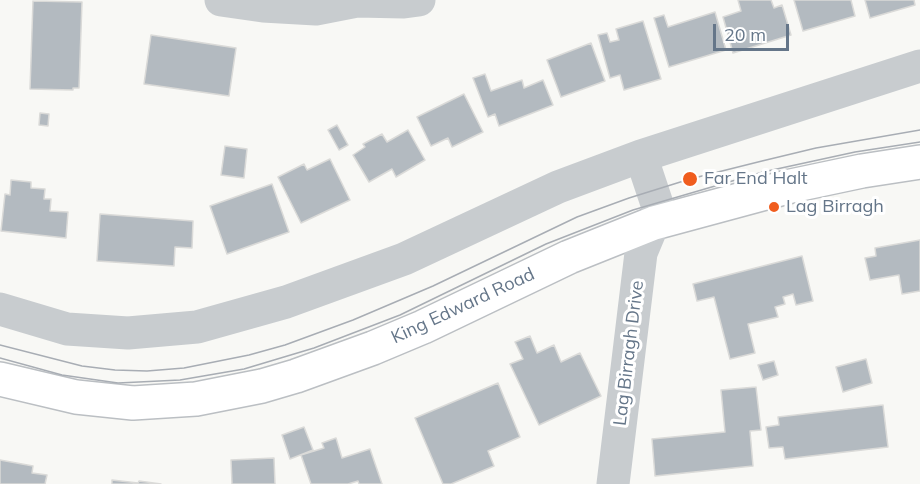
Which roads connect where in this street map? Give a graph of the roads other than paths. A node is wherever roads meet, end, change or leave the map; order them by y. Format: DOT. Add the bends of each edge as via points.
graph roads {
  1 [pos="221,0"];
  2 [pos="419,0"];
  3 [pos="920,66"];
  4 [pos="641,156"];
  5 [pos="920,162"];
  6 [pos="654,223"];
  7 [pos="0,309"];
  8 [pos="0,379"];
  9 [pos="613,484"];
  1 -- 2 [label="street" via="316,9 357,1"];
  3 -- 4 [label="street"];
  4 -- 6 [label="street" via="659,210"];
  4 -- 7 [label="street" via="558,187 404,259 286,302 197,327 128,333 67,328"];
  5 -- 6 [label="main road, King Edward Road" via="791,186"];
  6 -- 8 [label="main road, King Edward Road" via="569,257 373,348 262,386 196,399 133,403 75,397"];
  6 -- 9 [label="street, Lag Birragh Drive" via="641,254"];
}
